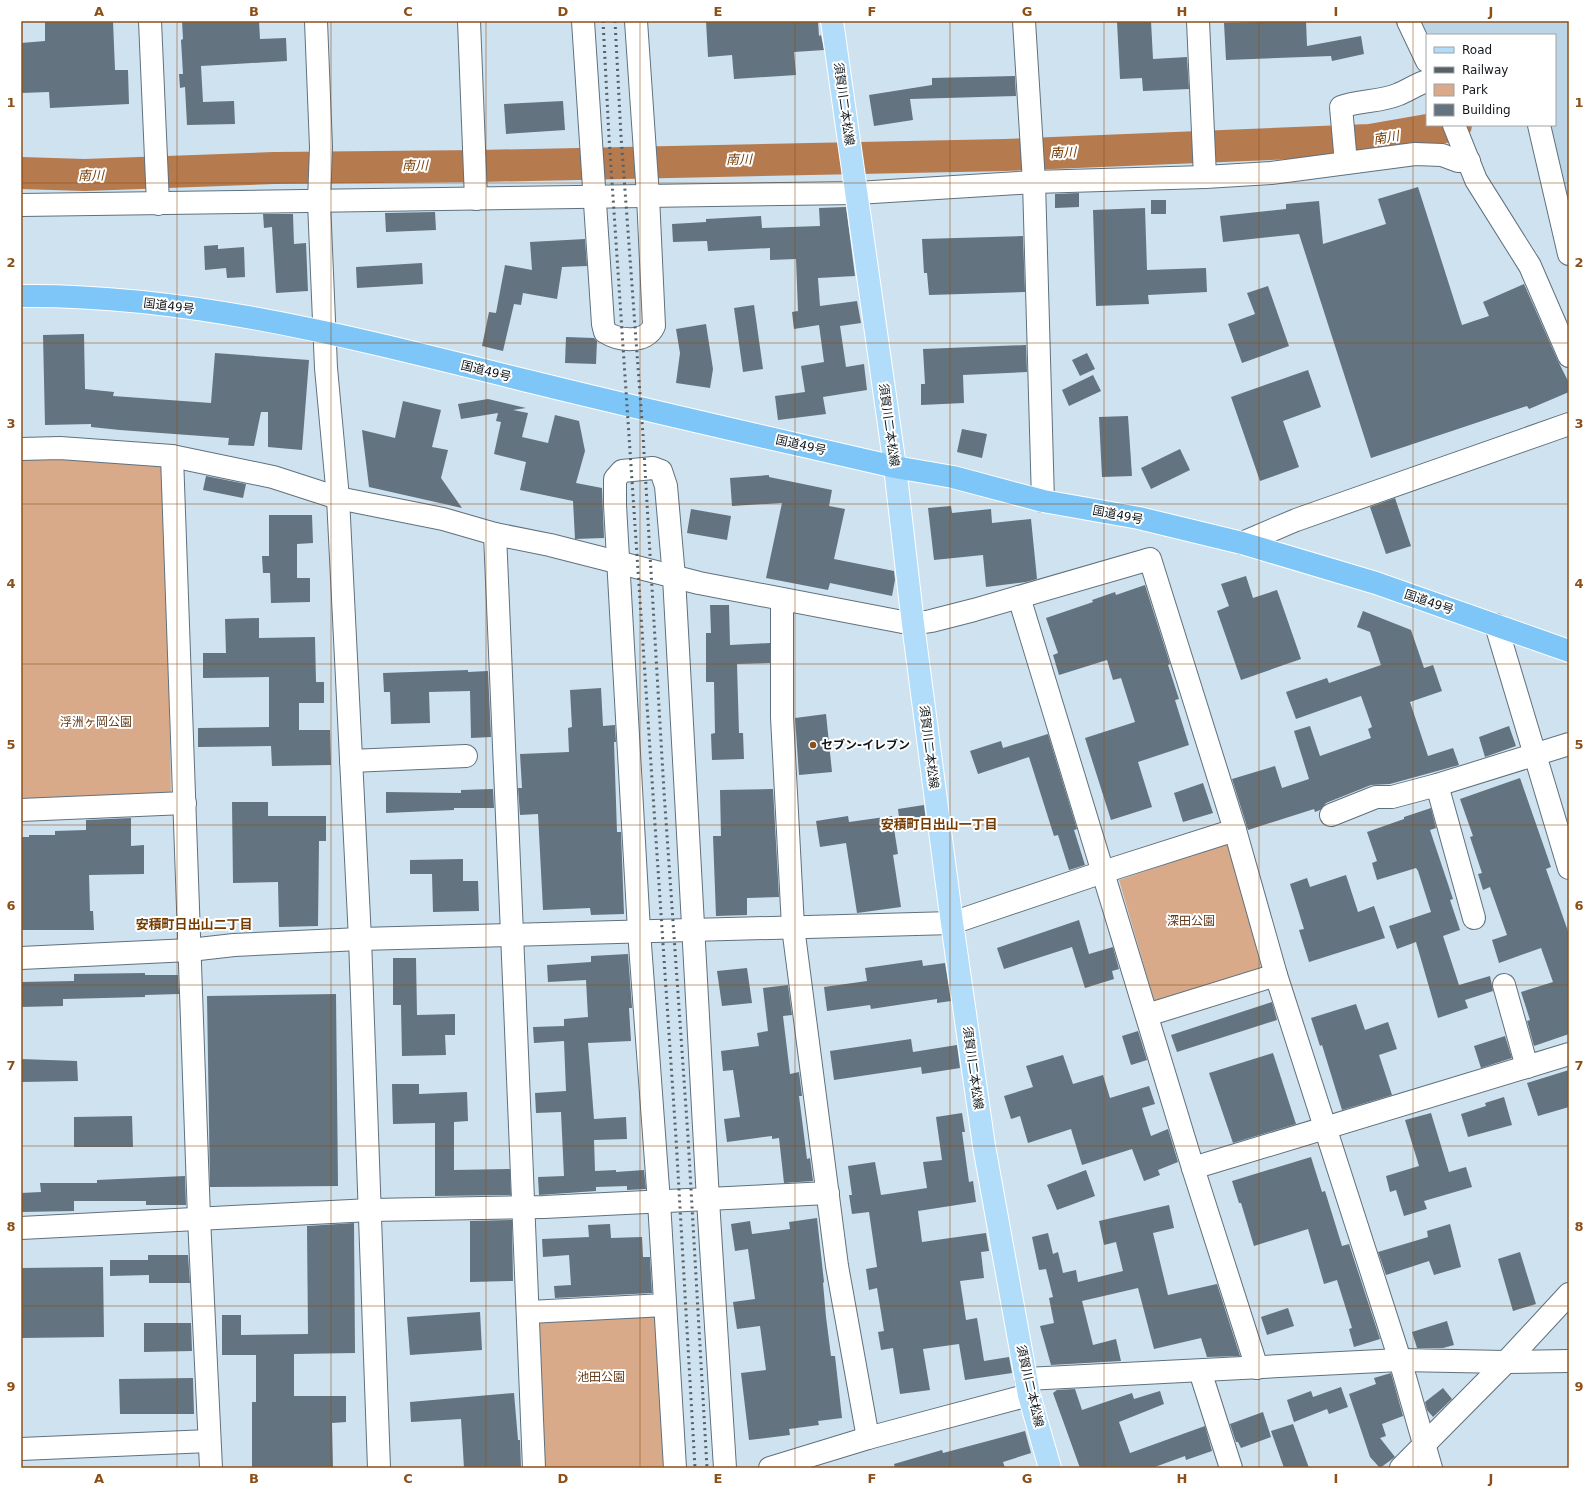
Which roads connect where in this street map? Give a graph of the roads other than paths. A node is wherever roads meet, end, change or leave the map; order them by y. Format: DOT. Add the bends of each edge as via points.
graph roads {
  1 [pos="150,21"];
  2 [pos="316,21"];
  3 [pos="469,21"];
  4 [pos="583,21"];
  5 [pos="636,21"];
  6 [pos="832,21"];
  7 [pos="1024,21"];
  8 [pos="1198,21"];
  9 [pos="1417,34"];
  10 [pos="1426,58"];
  11 [pos="1426,81"];
  12 [pos="1454,126"];
  13 [pos="1539,126"];
  14 [pos="1346,156"];
  15 [pos="1469,161"];
  16 [pos="1205,173"];
  17 [pos="1033,178"];
  18 [pos="856,187"];
  19 [pos="648,191"];
  20 [pos="594,192"];
  21 [pos="476,195"];
  22 [pos="319,198"];
  23 [pos="158,199"];
  24 [pos="21,205"];
  25 [pos="1569,254"];
  26 [pos="21,296"];
  27 [pos="325,334"];
  28 [pos="1569,356"];
  29 [pos="1569,424"];
  30 [pos="21,448"];
  31 [pos="172,456"];
  32 [pos="895,467"];
  33 [pos="338,498"];
  34 [pos="1043,501"];
  35 [pos="495,534"];
  36 [pos="1242,543"];
  37 [pos="618,562"];
  38 [pos="674,577"];
  39 [pos="1018,596"];
  40 [pos="782,600"];
  41 [pos="913,624"];
  42 [pos="1496,625"];
  43 [pos="1569,651"];
  44 [pos="1569,744"];
  45 [pos="1535,753"];
  46 [pos="466,756"];
  47 [pos="351,761"];
  48 [pos="1437,785"];
  49 [pos="185,803"];
  50 [pos="21,810"];
  51 [pos="1331,814"];
  52 [pos="1235,830"];
  53 [pos="1567,854"];
  54 [pos="1103,872"];
  55 [pos="1474,918"];
  56 [pos="952,923"];
  57 [pos="793,927"];
  58 [pos="693,930"];
  59 [pos="639,931"];
  60 [pos="511,935"];
  61 [pos="360,939"];
  62 [pos="190,950"];
  63 [pos="21,958"];
  64 [pos="1276,975"];
  65 [pos="1504,985"];
  66 [pos="1147,1015"];
  67 [pos="1569,1054"];
  68 [pos="1527,1067"];
  69 [pos="1324,1128"];
  70 [pos="1193,1168"];
  71 [pos="828,1193"];
  72 [pos="708,1200"];
  73 [pos="660,1202"];
  74 [pos="525,1207"];
  75 [pos="370,1210"];
  76 [pos="199,1218"];
  77 [pos="21,1228"];
  78 [pos="1569,1294"];
  79 [pos="665,1305"];
  80 [pos="529,1312"];
  81 [pos="1400,1360"];
  82 [pos="1569,1361"];
  83 [pos="1506,1362"];
  84 [pos="1257,1368"];
  85 [pos="1200,1371"];
  86 [pos="1028,1387"];
  87 [pos="868,1438"];
  88 [pos="209,1441"];
  89 [pos="1424,1445"];
  90 [pos="21,1449"];
  91 [pos="211,1468"];
  92 [pos="379,1468"];
  93 [pos="534,1468"];
  94 [pos="674,1468"];
  95 [pos="725,1468"];
  96 [pos="770,1468"];
  97 [pos="1050,1468"];
  98 [pos="1231,1468"];
  99 [pos="1401,1468"];
  100 [pos="1431,1468"];
  1 -- 23 [label="street"];
  2 -- 22 [label="street" via="321,147"];
  3 -- 21 [label="street"];
  4 -- 20 [label="street"];
  5 -- 19 [label="street"];
  6 -- 18 [label="main road, 須賀川二本松線"];
  7 -- 17 [label="street"];
  8 -- 16 [label="street"];
  9 -- 10 [label="street"];
  11 -- 14 [label="street" via="1398,95 1341,107"];
  12 -- 15 [label="street"];
  13 -- 25 [label="street"];
  14 -- 15 [label="street" via="1415,154"];
  14 -- 16 [label="street" via="1271,173"];
  15 -- 28 [label="street" via="1476,180 1530,266"];
  16 -- 17 [label="street"];
  17 -- 18 [label="street"];
  17 -- 34 [label="street"];
  18 -- 19 [label="street"];
  18 -- 32 [label="main road, 須賀川二本松線"];
  19 -- 20 [label="street"];
  19 -- 20 [label="street" via="654,326 651,333 634,339 614,338 605,332"];
  20 -- 21 [label="street"];
  21 -- 22 [label="street"];
  22 -- 23 [label="street"];
  22 -- 27 [label="street"];
  23 -- 24 [label="street"];
  26 -- 27 [label="highway, 国道49号" via="150,303 237,315"];
  27 -- 32 [label="highway, 国道49号"];
  27 -- 33 [label="street"];
  29 -- 36 [label="street" via="1296,520"];
  30 -- 31 [label="street" via="60,448"];
  31 -- 33 [label="street" via="273,477"];
  31 -- 49 [label="street"];
  32 -- 34 [label="highway, 国道49号" via="953,477"];
  32 -- 41 [label="main road, 須賀川二本松線"];
  33 -- 35 [label="street" via="435,518"];
  33 -- 47 [label="street"];
  34 -- 36 [label="highway, 国道49号" via="1139,518"];
  35 -- 37 [label="street"];
  35 -- 60 [label="street"];
  36 -- 42 [label="highway, 国道49号" via="1376,583"];
  37 -- 38 [label="street"];
  37 -- 38 [label="street" via="615,479 622,471 653,468 661,471 666,486"];
  37 -- 59 [label="street"];
  38 -- 40 [label="street"];
  38 -- 58 [label="street"];
  39 -- 41 [label="street"];
  39 -- 52 [label="street" via="1150,559"];
  39 -- 54 [label="street"];
  40 -- 41 [label="street"];
  40 -- 57 [label="street" via="782,717"];
  41 -- 56 [label="main road, 須賀川二本松線"];
  42 -- 43 [label="highway, 国道49号"];
  42 -- 45 [label="street"];
  44 -- 45 [label="street"];
  45 -- 48 [label="street"];
  45 -- 53 [label="street"];
  46 -- 47 [label="street"];
  47 -- 61 [label="street"];
  48 -- 51 [label="street" via="1392,797 1376,798"];
  48 -- 55 [label="street"];
  49 -- 50 [label="street"];
  49 -- 62 [label="street"];
  52 -- 54 [label="street"];
  52 -- 64 [label="street"];
  54 -- 56 [label="street"];
  54 -- 66 [label="street"];
  56 -- 57 [label="street"];
  56 -- 86 [label="main road, 須賀川二本松線" via="984,1146"];
  57 -- 58 [label="street"];
  57 -- 71 [label="street"];
  58 -- 59 [label="street"];
  58 -- 72 [label="street"];
  59 -- 60 [label="street"];
  59 -- 73 [label="street"];
  60 -- 61 [label="street"];
  60 -- 74 [label="street"];
  61 -- 62 [label="street" via="234,945"];
  61 -- 75 [label="street"];
  62 -- 63 [label="street"];
  62 -- 76 [label="street"];
  64 -- 66 [label="street"];
  64 -- 69 [label="street"];
  65 -- 68 [label="street"];
  66 -- 70 [label="street"];
  67 -- 68 [label="street"];
  68 -- 69 [label="street"];
  69 -- 70 [label="street"];
  69 -- 81 [label="street"];
  70 -- 84 [label="street"];
  71 -- 72 [label="street"];
  71 -- 87 [label="street" via="837,1266"];
  72 -- 73 [label="street"];
  72 -- 95 [label="street"];
  73 -- 74 [label="street"];
  73 -- 79 [label="street"];
  74 -- 75 [label="street"];
  74 -- 80 [label="street"];
  75 -- 76 [label="street"];
  75 -- 92 [label="street"];
  76 -- 77 [label="street"];
  76 -- 88 [label="street"];
  78 -- 83 [label="street"];
  79 -- 80 [label="street"];
  79 -- 94 [label="street"];
  80 -- 93 [label="street"];
  81 -- 83 [label="street"];
  81 -- 84 [label="street"];
  81 -- 89 [label="street"];
  82 -- 83 [label="street"];
  83 -- 89 [label="street"];
  84 -- 85 [label="street"];
  85 -- 86 [label="street"];
  85 -- 98 [label="street"];
  86 -- 87 [label="street"];
  86 -- 97 [label="main road, 須賀川二本松線"];
  87 -- 96 [label="street"];
  88 -- 90 [label="street"];
  88 -- 91 [label="street"];
  89 -- 99 [label="street"];
  89 -- 100 [label="street"];
}
